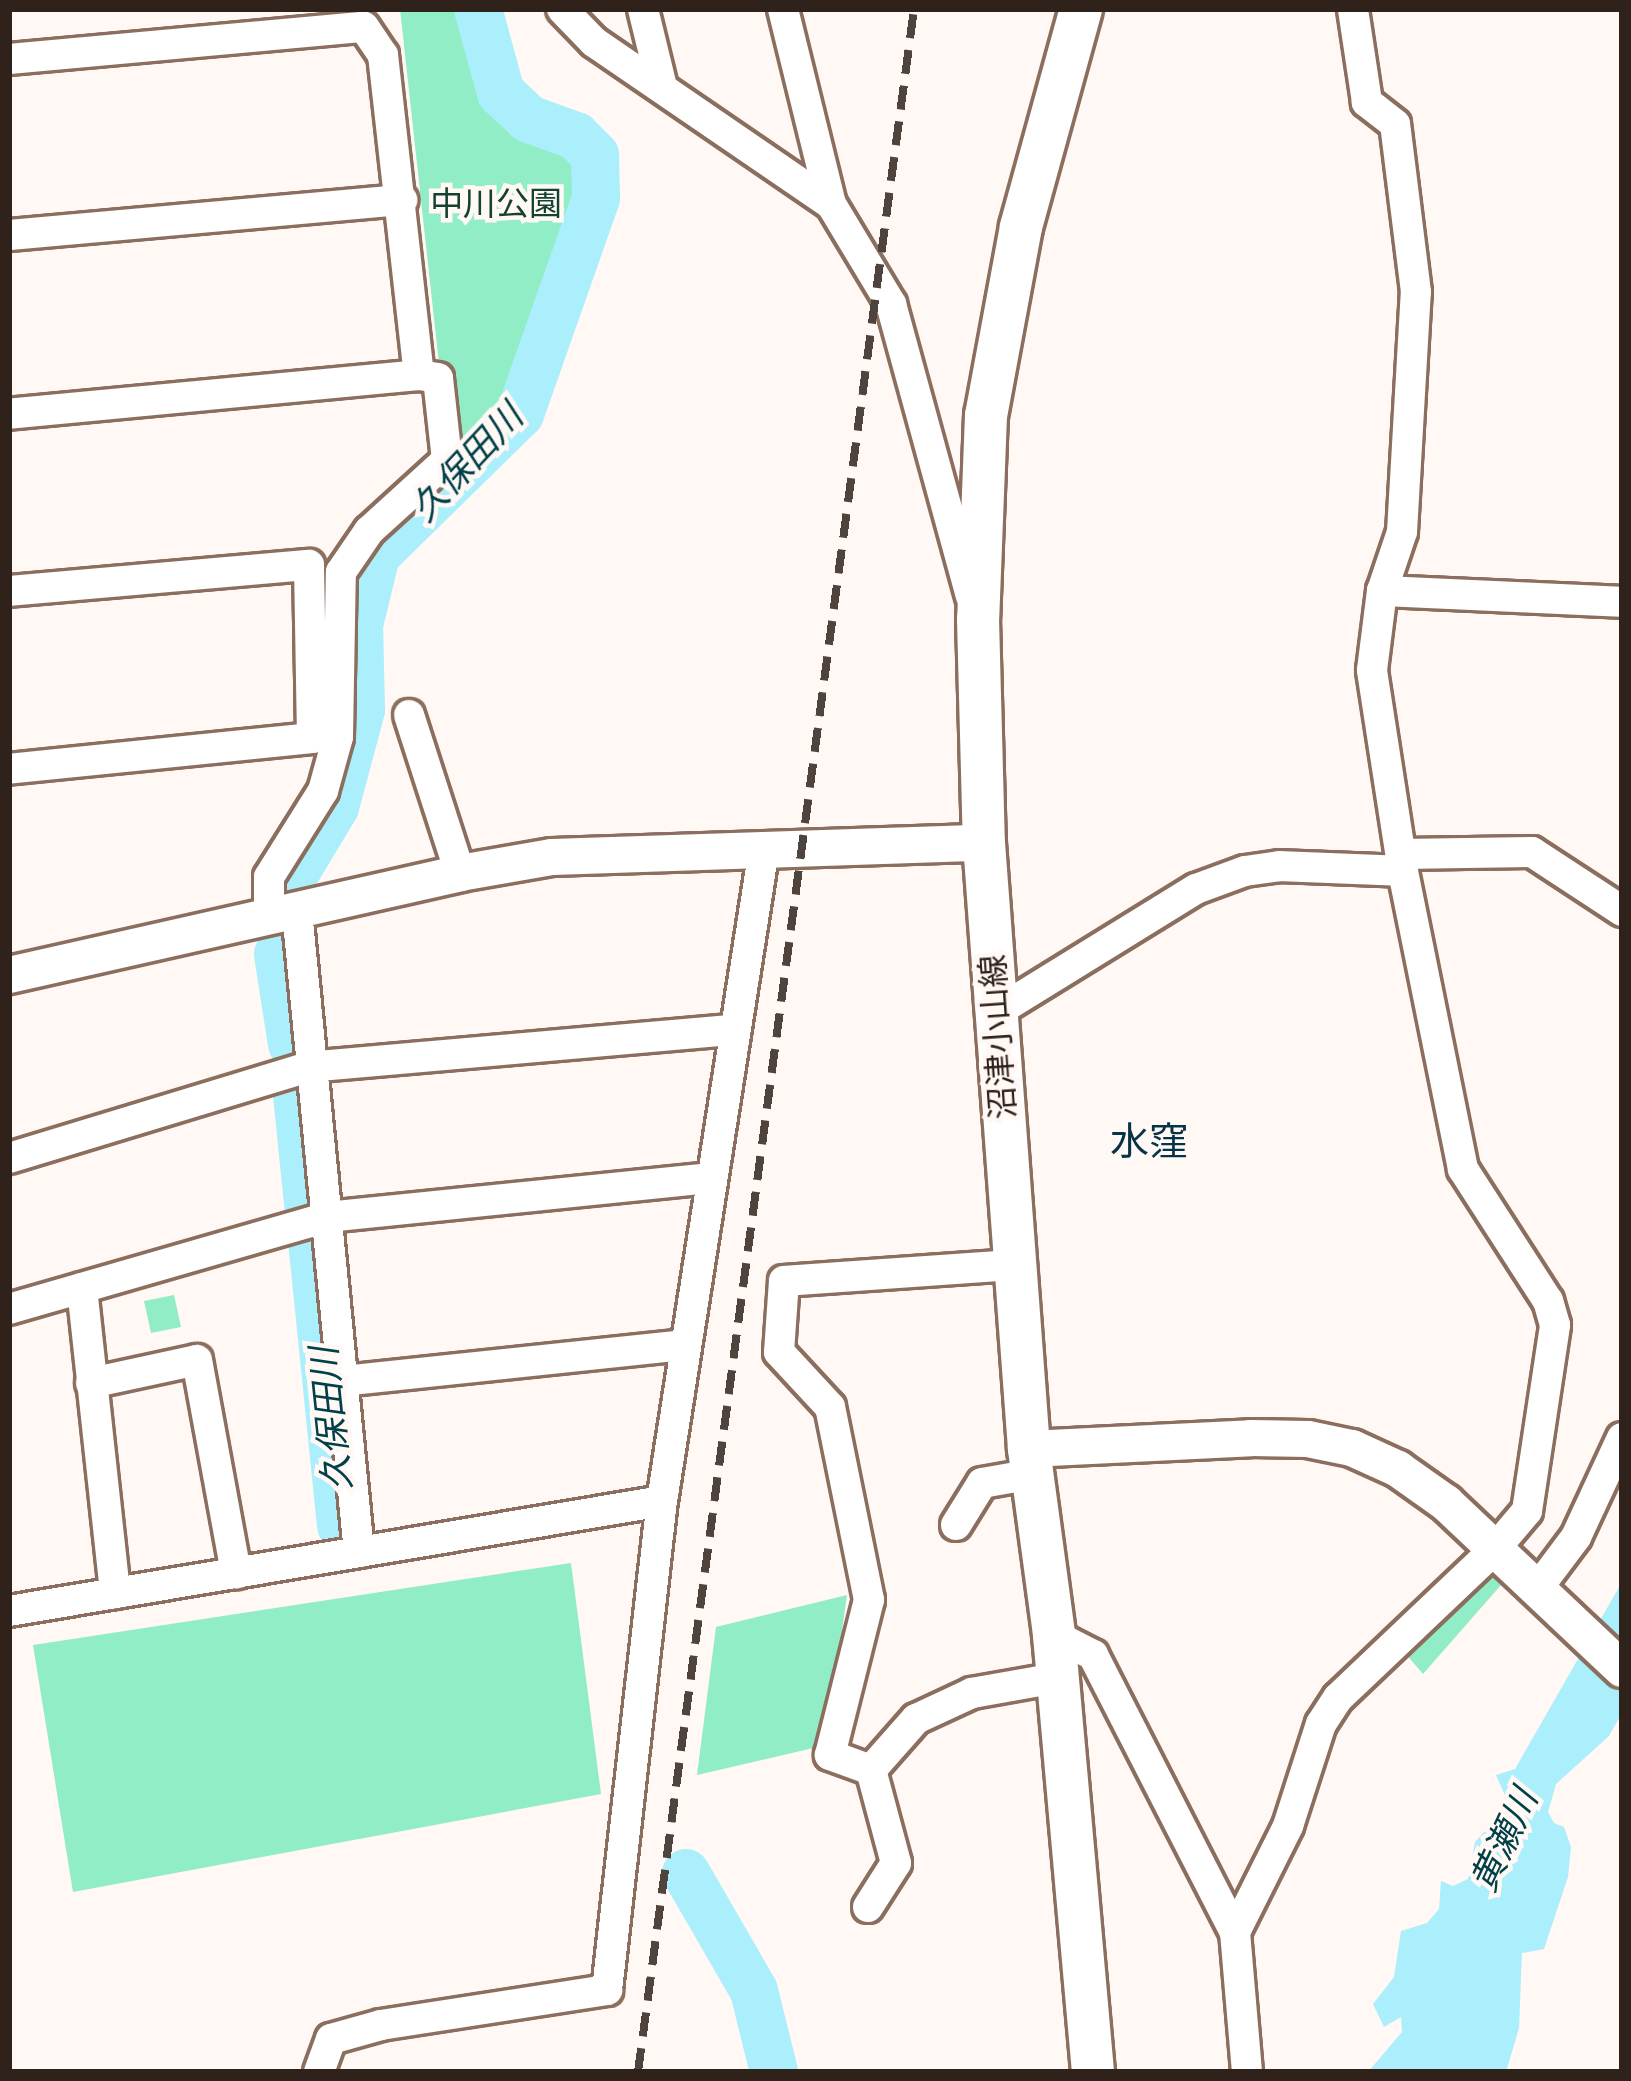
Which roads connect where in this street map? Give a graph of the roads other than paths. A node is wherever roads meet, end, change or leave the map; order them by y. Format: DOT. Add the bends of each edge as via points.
graph roads {
  1 [pos="562,9"];
  2 [pos="644,9"];
  3 [pos="783,9"];
  4 [pos="1081,9"];
  5 [pos="1353,9"];
  6 [pos="9,59"];
  7 [pos="662,87"];
  8 [pos="402,200"];
  9 [pos="831,204"];
  10 [pos="9,235"];
  11 [pos="418,374"];
  12 [pos="9,414"];
  13 [pos="9,591"];
  14 [pos="1382,591"];
  15 [pos="1622,602"];
  16 [pos="978,619"];
  17 [pos="409,715"];
  18 [pos="325,738"];
  19 [pos="9,769"];
  20 [pos="984,843"];
  21 [pos="764,849"];
  22 [pos="1402,862"];
  23 [pos="460,873"];
  24 [pos="1622,911"];
  25 [pos="283,914"];
  26 [pos="9,975"];
  27 [pos="995,1013"];
  28 [pos="735,1030"];
  29 [pos="308,1067"];
  30 [pos="10,1156"];
  31 [pos="709,1178"];
  32 [pos="326,1217"];
  33 [pos="1015,1265"];
  34 [pos="82,1288"];
  35 [pos="9,1309"];
  36 [pos="685,1345"];
  37 [pos="342,1381"];
  38 [pos="91,1383"];
  39 [pos="1622,1438"];
  40 [pos="1031,1462"];
  41 [pos="662,1502"];
  42 [pos="956,1525"];
  43 [pos="1494,1550"];
  44 [pos="358,1552"];
  45 [pos="236,1573"];
  46 [pos="115,1593"];
  47 [pos="1542,1594"];
  48 [pos="9,1611"];
  49 [pos="1054,1635"];
  50 [pos="1622,1670"];
  51 [pos="1057,1678"];
  52 [pos="871,1770"];
  53 [pos="868,1907"];
  54 [pos="1235,1932"];
  55 [pos="319,2072"];
  56 [pos="1093,2072"];
  57 [pos="1247,2072"];
  1 -- 7 [label="street" via="594,42"];
  2 -- 7 [label="street"];
  3 -- 9 [label="street"];
  4 -- 16 [label="main road, 沼津小山線" via="1021,227 986,415"];
  5 -- 14 [label="street" via="1367,102 1394,124 1416,292 1402,532"];
  6 -- 8 [label="street" via="364,27 383,55"];
  7 -- 9 [label="street"];
  8 -- 10 [label="street"];
  8 -- 11 [label="street"];
  9 -- 16 [label="street" via="891,304"];
  11 -- 12 [label="street"];
  11 -- 18 [label="street" via="438,378 446,460 369,531 341,572"];
  13 -- 18 [label="street" via="309,565"];
  14 -- 15 [label="street"];
  14 -- 22 [label="street" via="1372,670"];
  16 -- 20 [label="main road, 沼津小山線"];
  17 -- 23 [label="street"];
  18 -- 19 [label="street"];
  18 -- 25 [label="street" via="323,791 269,877"];
  20 -- 21 [label="street"];
  20 -- 27 [label="main road, 沼津小山線"];
  21 -- 23 [label="street" via="591,854"];
  21 -- 28 [label="street"];
  22 -- 24 [label="street" via="1532,852"];
  22 -- 27 [label="street" via="1280,866 1196,889"];
  22 -- 43 [label="street" via="1463,1169 1548,1301 1555,1325 1532,1493"];
  23 -- 25 [label="street"];
  25 -- 26 [label="street"];
  25 -- 29 [label="street"];
  27 -- 33 [label="main road, 沼津小山線"];
  28 -- 29 [label="street"];
  28 -- 31 [label="street"];
  29 -- 30 [label="street"];
  29 -- 32 [label="street"];
  31 -- 32 [label="street"];
  31 -- 36 [label="street"];
  32 -- 34 [label="street"];
  32 -- 37 [label="street"];
  33 -- 40 [label="main road, 沼津小山線"];
  33 -- 52 [label="street" via="784,1281 779,1352 830,1407 869,1600 830,1755"];
  34 -- 35 [label="street"];
  34 -- 38 [label="street"];
  36 -- 37 [label="street"];
  36 -- 41 [label="street"];
  37 -- 44 [label="street"];
  38 -- 45 [label="street" via="197,1360"];
  38 -- 46 [label="street"];
  39 -- 47 [label="street"];
  40 -- 42 [label="street" via="982,1483"];
  40 -- 43 [label="street" via="1307,1439 1397,1468"];
  40 -- 49 [label="main road, 沼津小山線"];
  41 -- 44 [label="street"];
  41 -- 55 [label="street" via="608,1990 332,2038"];
  43 -- 47 [label="street"];
  43 -- 54 [label="street" via="1338,1698"];
  44 -- 45 [label="street"];
  45 -- 46 [label="street"];
  46 -- 48 [label="street"];
  47 -- 50 [label="street"];
  49 -- 51 [label="main road, 沼津小山線"];
  49 -- 54 [label="street" via="1093,1655"];
  51 -- 52 [label="street" via="972,1693 916,1719"];
  51 -- 56 [label="main road, 沼津小山線"];
  52 -- 53 [label="street" via="896,1863"];
  54 -- 57 [label="street"];
}
